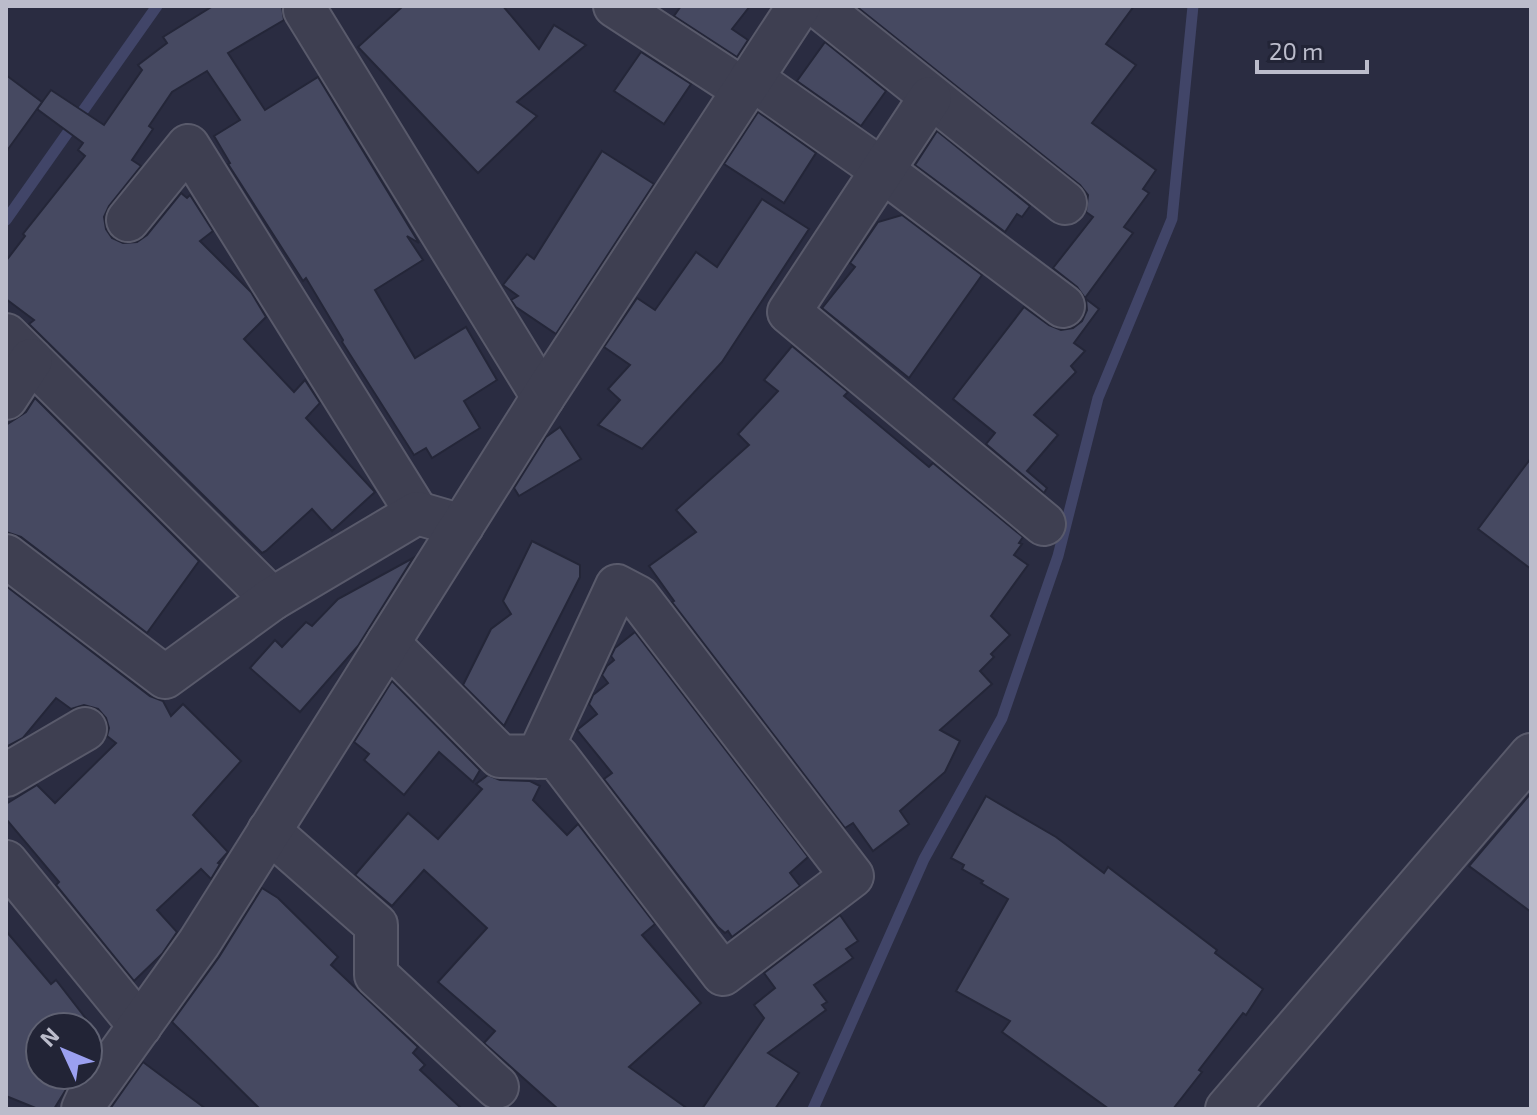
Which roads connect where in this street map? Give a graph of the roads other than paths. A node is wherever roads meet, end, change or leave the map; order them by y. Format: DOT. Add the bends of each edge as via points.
graph roads {
  1 [pos="615,6"];
  2 [pos="798,8"];
  3 [pos="305,10"];
  4 [pos="747,84"];
  5 [pos="930,98"];
  6 [pos="882,170"];
  7 [pos="1065,203"];
  8 [pos="128,220"];
  9 [pos="1063,306"];
  10 [pos="19,348"];
  11 [pos="543,397"];
  12 [pos="6,398"];
  13 [pos="417,513"];
  14 [pos="1044,524"];
  15 [pos="462,526"];
  16 [pos="6,556"];
  17 [pos="272,599"];
  18 [pos="388,643"];
  19 [pos="85,729"];
  20 [pos="1531,755"];
  21 [pos="538,757"];
  22 [pos="6,775"];
  23 [pos="269,831"];
  24 [pos="6,862"];
  25 [pos="140,1026"];
  26 [pos="497,1087"];
  27 [pos="83,1109"];
  28 [pos="1227,1109"];
  1 -- 4 [label="street"];
  2 -- 4 [label="street"];
  2 -- 5 [label="street"];
  3 -- 11 [label="street"];
  4 -- 6 [label="street"];
  4 -- 11 [label="street"];
  5 -- 6 [label="street"];
  5 -- 7 [label="street"];
  6 -- 9 [label="street"];
  6 -- 14 [label="street" via="789,312"];
  8 -- 13 [label="street" via="188,146"];
  10 -- 12 [label="street"];
  10 -- 17 [label="street"];
  11 -- 15 [label="street"];
  13 -- 15 [label="street"];
  13 -- 17 [label="street"];
  15 -- 18 [label="street"];
  16 -- 17 [label="street" via="165,677"];
  18 -- 21 [label="street" via="500,756"];
  18 -- 23 [label="street"];
  19 -- 22 [label="street"];
  20 -- 28 [label="street"];
  21 -- 21 [label="street" via="557,757 723,974 852,876 638,597 617,586"];
  23 -- 25 [label="street"];
  23 -- 26 [label="street" via="376,925 376,975"];
  24 -- 25 [label="street"];
  25 -- 27 [label="street"];
}
